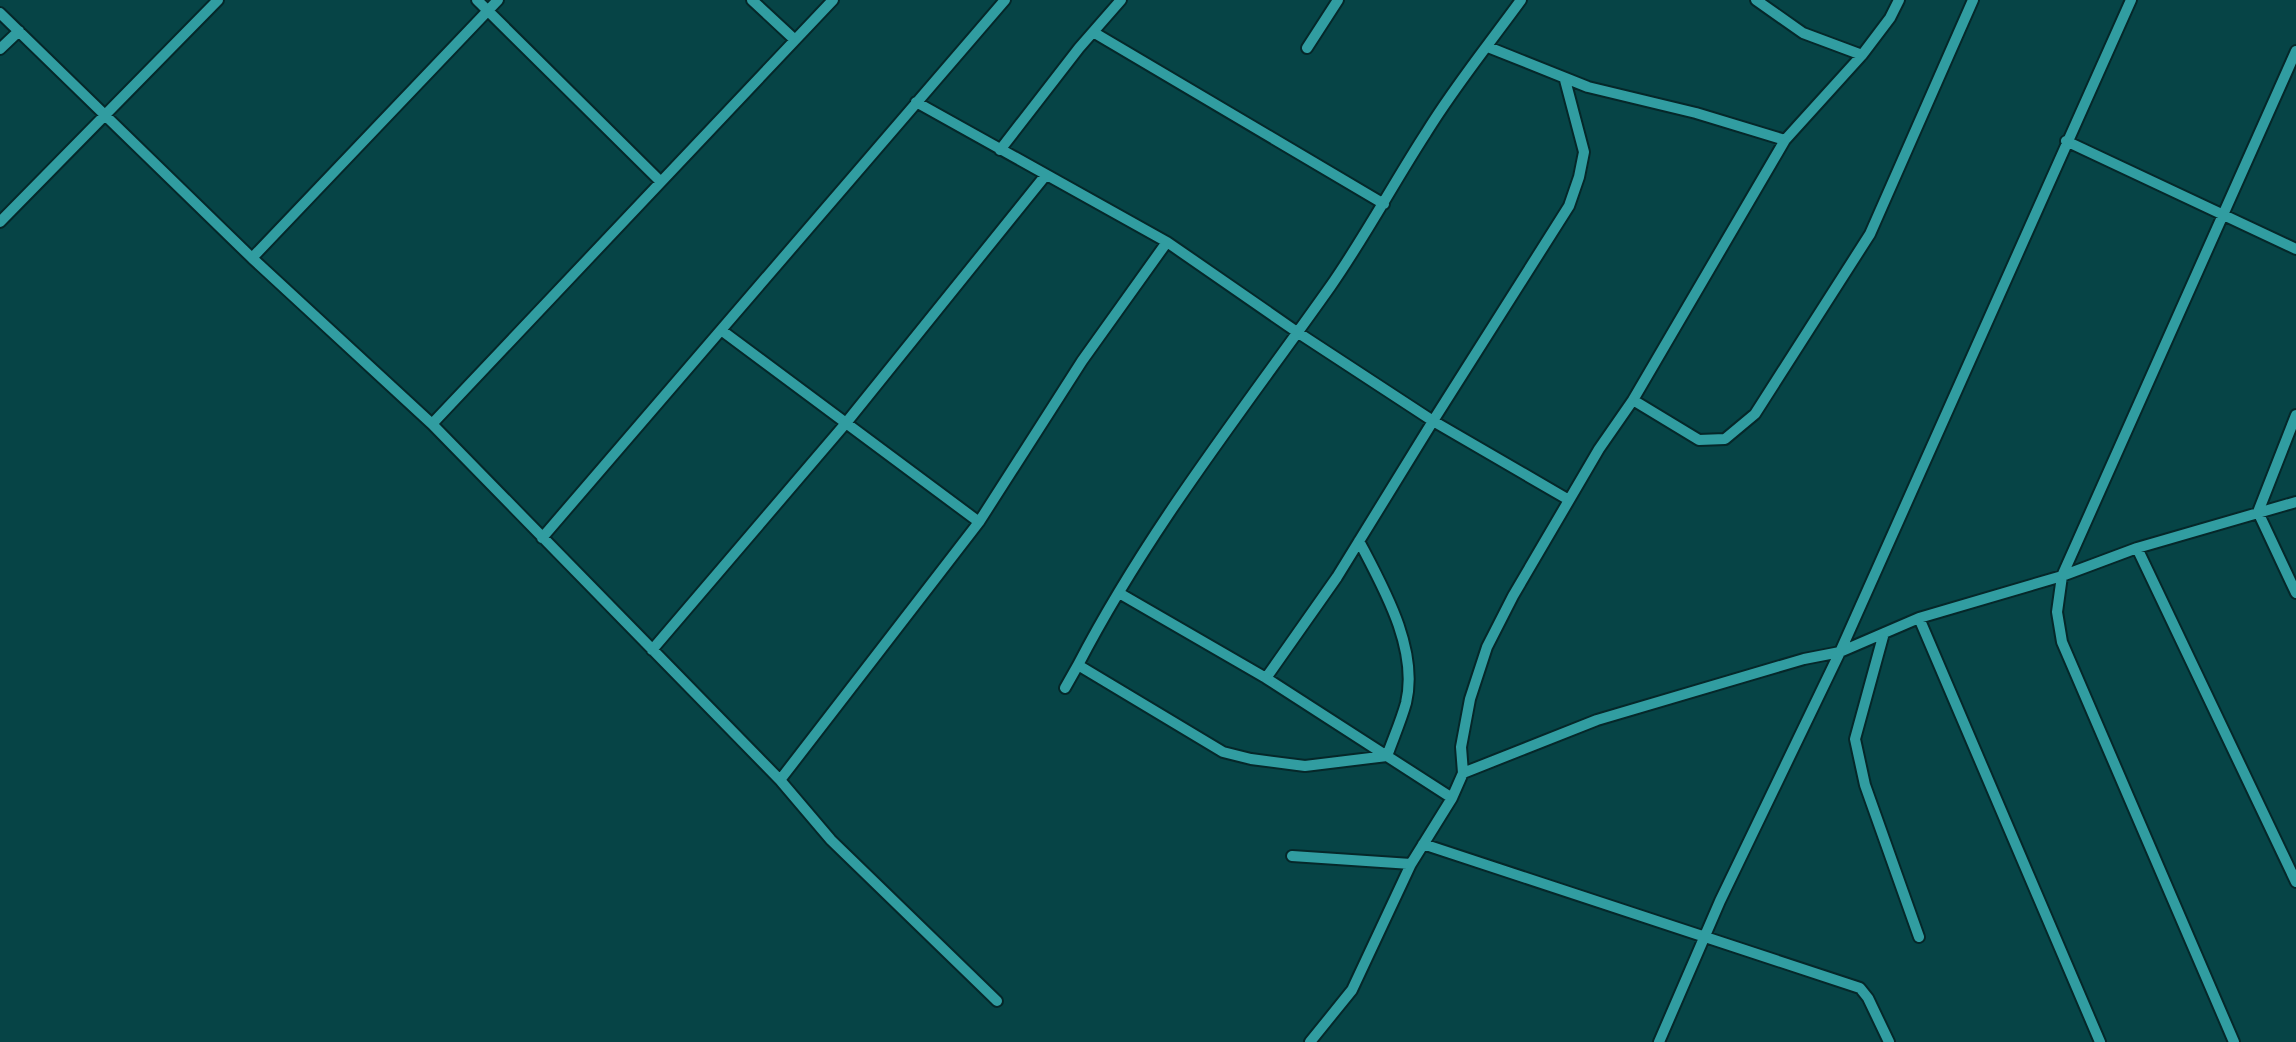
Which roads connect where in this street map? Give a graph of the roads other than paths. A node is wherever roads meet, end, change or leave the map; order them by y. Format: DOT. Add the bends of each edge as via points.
graph roads {
  1 [pos="219,0"];
  2 [pos="477,0"];
  3 [pos="498,0"];
  4 [pos="752,0"];
  5 [pos="833,0"];
  6 [pos="1005,0"];
  7 [pos="1121,0"];
  8 [pos="1338,0"];
  9 [pos="1521,0"];
  10 [pos="1756,0"];
  11 [pos="1899,0"];
  12 [pos="1973,0"];
  13 [pos="2131,0"];
  14 [pos="488,10"];
  15 [pos="0,13"];
  16 [pos="19,31"];
  17 [pos="1093,32"];
  18 [pos="795,40"];
  19 [pos="1488,47"];
  20 [pos="1307,48"];
  21 [pos="0,49"];
  22 [pos="2296,51"];
  23 [pos="1862,56"];
  24 [pos="1565,80"];
  25 [pos="916,102"];
  26 [pos="107,114"];
  27 [pos="1785,140"];
  28 [pos="2066,141"];
  29 [pos="1000,150"];
  30 [pos="1045,176"];
  31 [pos="660,181"];
  32 [pos="1384,204"];
  33 [pos="2221,215"];
  34 [pos="0,222"];
  35 [pos="1167,242"];
  36 [pos="2296,249"];
  37 [pos="252,258"];
  38 [pos="721,330"];
  39 [pos="1297,332"];
  40 [pos="1633,400"];
  41 [pos="2296,415"];
  42 [pos="1432,420"];
  43 [pos="846,423"];
  44 [pos="432,424"];
  45 [pos="1569,500"];
  46 [pos="2296,502"];
  47 [pos="2258,512"];
  48 [pos="979,522"];
  49 [pos="542,538"];
  50 [pos="1359,541"];
  51 [pos="2137,548"];
  52 [pos="2062,576"];
  53 [pos="1119,593"];
  54 [pos="2296,593"];
  55 [pos="1919,618"];
  56 [pos="1884,633"];
  57 [pos="652,650"];
  58 [pos="1840,652"];
  59 [pos="1078,665"];
  60 [pos="1266,678"];
  61 [pos="1065,688"];
  62 [pos="1387,756"];
  63 [pos="1463,773"];
  64 [pos="780,780"];
  65 [pos="1452,798"];
  66 [pos="1423,843"];
  67 [pos="1292,856"];
  68 [pos="1411,864"];
  69 [pos="2296,882"];
  70 [pos="1919,937"];
  71 [pos="1703,938"];
  72 [pos="997,1001"];
  73 [pos="1310,1042"];
  74 [pos="1659,1042"];
  75 [pos="1889,1042"];
  76 [pos="2100,1042"];
  77 [pos="2234,1042"];
  1 -- 26 [label="street"];
  2 -- 14 [label="street"];
  3 -- 14 [label="street"];
  4 -- 18 [label="street"];
  5 -- 18 [label="street"];
  6 -- 25 [label="street"];
  7 -- 17 [label="street"];
  8 -- 20 [label="street"];
  9 -- 19 [label="street"];
  10 -- 23 [label="street" via="1803,33"];
  11 -- 23 [label="street"];
  12 -- 40 [label="street" via="1870,234 1755,414 1725,439 1699,441"];
  13 -- 28 [label="street"];
  14 -- 31 [label="street"];
  14 -- 37 [label="street"];
  15 -- 16 [label="street"];
  16 -- 21 [label="street"];
  16 -- 26 [label="street"];
  17 -- 29 [label="street"];
  17 -- 32 [label="street"];
  18 -- 31 [label="street"];
  19 -- 24 [label="street"];
  19 -- 32 [label="street" via="1426,132"];
  22 -- 33 [label="street"];
  23 -- 27 [label="street"];
  24 -- 27 [label="street"];
  24 -- 42 [label="street" via="1584,152 1569,206"];
  25 -- 29 [label="street"];
  25 -- 38 [label="street"];
  26 -- 34 [label="street"];
  26 -- 37 [label="street"];
  27 -- 40 [label="street"];
  28 -- 33 [label="street"];
  28 -- 58 [label="street"];
  29 -- 30 [label="street"];
  30 -- 35 [label="street"];
  30 -- 43 [label="street"];
  31 -- 44 [label="street"];
  32 -- 39 [label="street"];
  33 -- 36 [label="street"];
  33 -- 52 [label="street"];
  35 -- 39 [label="street"];
  35 -- 48 [label="street" via="1082,361"];
  37 -- 44 [label="street"];
  38 -- 43 [label="street"];
  38 -- 49 [label="street"];
  39 -- 42 [label="street"];
  39 -- 53 [label="street" via="1186,489"];
  40 -- 45 [label="street"];
  41 -- 47 [label="street"];
  42 -- 45 [label="street"];
  42 -- 50 [label="street"];
  43 -- 48 [label="street"];
  43 -- 57 [label="street"];
  44 -- 49 [label="street"];
  45 -- 63 [label="street" via="1487,647 1470,699 1461,747"];
  46 -- 47 [label="street"];
  47 -- 51 [label="street"];
  47 -- 54 [label="street"];
  48 -- 64 [label="street"];
  49 -- 57 [label="street"];
  50 -- 60 [label="street"];
  50 -- 62 [label="street" via="1390,599 1407,653 1406,701"];
  51 -- 52 [label="street"];
  51 -- 69 [label="street"];
  52 -- 55 [label="street"];
  52 -- 77 [label="street" via="2057,612 2062,642"];
  53 -- 59 [label="street"];
  53 -- 60 [label="street"];
  55 -- 56 [label="street"];
  55 -- 76 [label="street"];
  56 -- 58 [label="street"];
  56 -- 70 [label="street" via="1855,739 1864,785"];
  57 -- 64 [label="street"];
  58 -- 63 [label="street" via="1597,720"];
  58 -- 71 [label="street"];
  59 -- 61 [label="street"];
  59 -- 62 [label="street" via="1224,752 1305,766"];
  60 -- 62 [label="street"];
  62 -- 65 [label="street"];
  63 -- 65 [label="street"];
  64 -- 72 [label="street" via="831,840"];
  65 -- 66 [label="street"];
  66 -- 68 [label="street"];
  66 -- 71 [label="street"];
  67 -- 68 [label="street"];
  68 -- 73 [label="street" via="1352,990"];
  71 -- 74 [label="street"];
  71 -- 75 [label="street" via="1860,988"];
}
